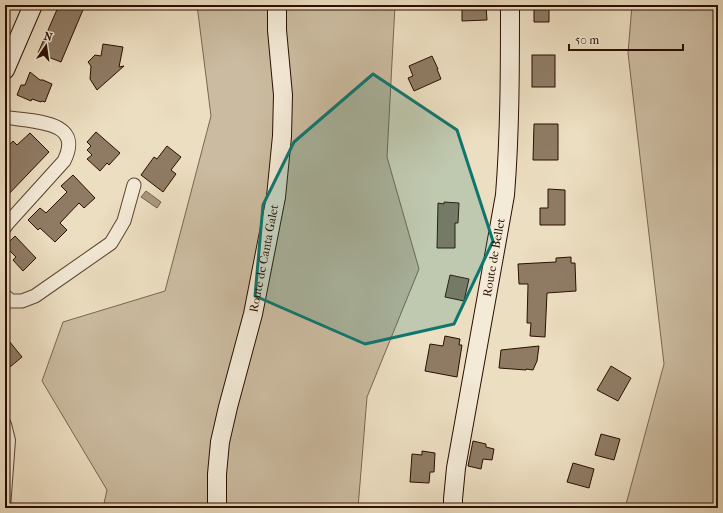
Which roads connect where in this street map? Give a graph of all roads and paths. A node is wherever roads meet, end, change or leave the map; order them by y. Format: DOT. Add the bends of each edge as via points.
graph roads {
  1 [pos="32,5"];
  2 [pos="277,5"];
  3 [pos="510,5"];
  4 [pos="5,70"];
  5 [pos="5,118"];
  6 [pos="134,185"];
  7 [pos="5,227"];
  8 [pos="5,296"];
  9 [pos="5,418"];
  10 [pos="7,508"];
  11 [pos="217,508"];
  12 [pos="453,508"];
  1 -- 4 [label="street"];
  2 -- 11 [label="street, Route de Canta Galet" via="283,94 276,197 253,314 220,442"];
  3 -- 12 [label="street, Route de Bellet" via="510,108 505,195 456,468"];
  5 -- 7 [label="street" via="36,121 57,127 66,133 70,145 64,160"];
  6 -- 8 [label="street" via="124,221 111,243 35,296 22,301 11,301"];
  9 -- 10 [label="lane" via="12,440"];
}
